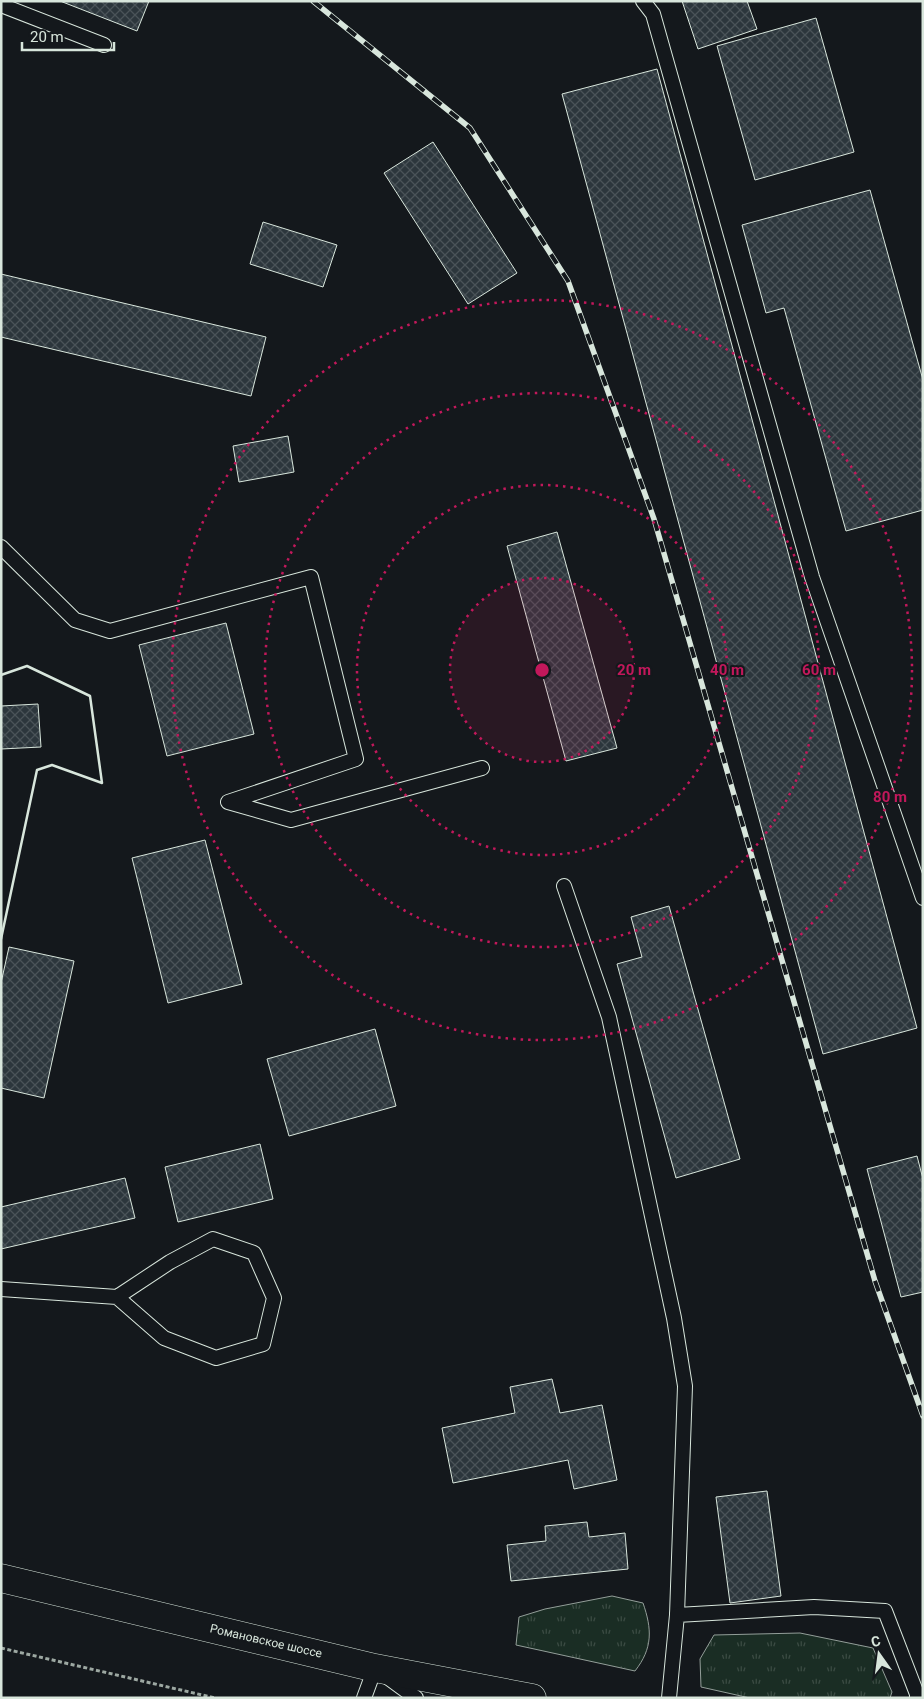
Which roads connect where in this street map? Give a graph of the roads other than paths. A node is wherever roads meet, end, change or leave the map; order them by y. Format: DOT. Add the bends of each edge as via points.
graph roads {
  1 [pos="643,1"];
  2 [pos="1,5"];
  3 [pos="104,45"];
  4 [pos="1,546"];
  5 [pos="482,768"];
  6 [pos="564,886"];
  7 [pos="923,898"];
  8 [pos="1,1289"];
  9 [pos="117,1297"];
  10 [pos="1,1578"];
  11 [pos="677,1615"];
  12 [pos="375,1668"];
  13 [pos="364,1698"];
  14 [pos="416,1698"];
  15 [pos="532,1698"];
  16 [pos="669,1698"];
  17 [pos="916,1698"];
  1 -- 7 [label="lane" via="653,14 812,577"];
  2 -- 3 [label="lane"];
  4 -- 5 [label="lane" via="76,620 110,631 311,577 356,759 228,802 291,820"];
  6 -- 11 [label="lane" via="609,1017 686,1386"];
  8 -- 9 [label="lane"];
  9 -- 9 [label="lane" via="164,1338 216,1358 263,1344 274,1298 254,1253 213,1239 170,1262"];
  10 -- 12 [label="main road, Романовское шоссе"];
  11 -- 16 [label="lane"];
  11 -- 17 [label="lane" via="814,1607 885,1611 918,1694"];
  12 -- 13 [label="lane"];
  12 -- 14 [label="lane"];
  12 -- 15 [label="main road, Романовское шоссе"];
}
